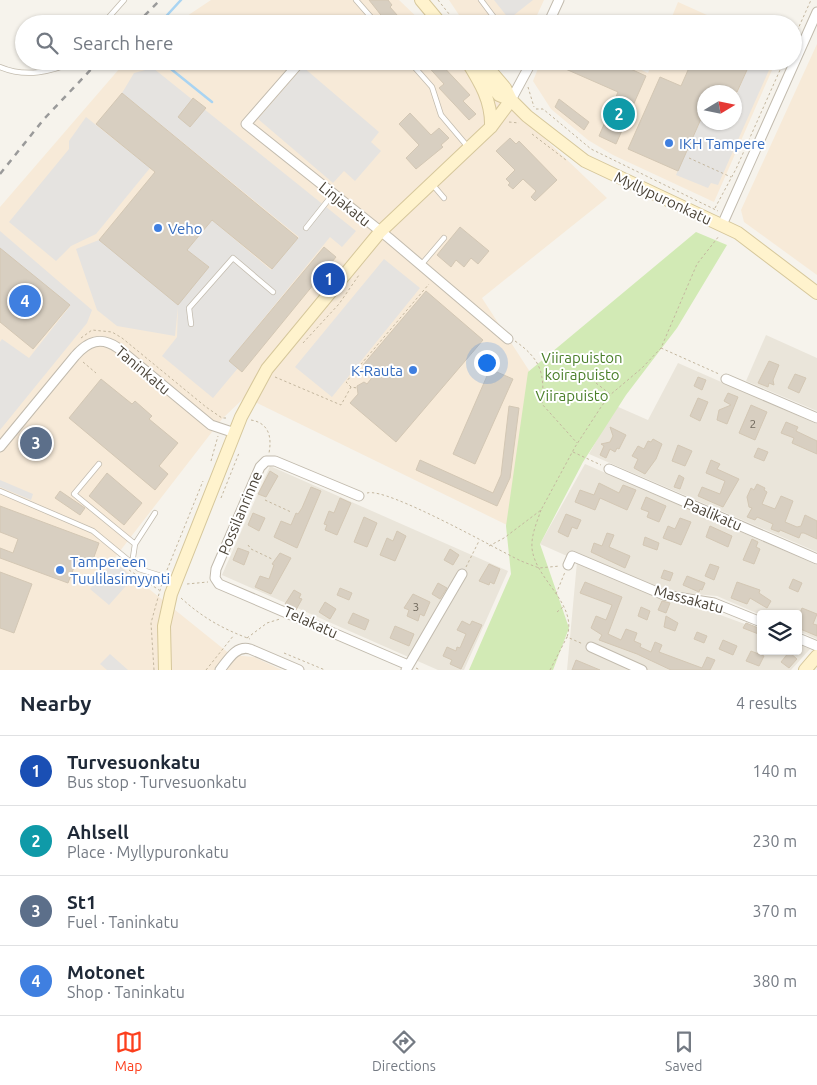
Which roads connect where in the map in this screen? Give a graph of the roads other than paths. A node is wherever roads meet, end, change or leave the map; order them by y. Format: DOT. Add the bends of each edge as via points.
graph roads {
  1 [pos="124,0"];
  2 [pos="356,0"];
  3 [pos="421,0"];
  4 [pos="481,0"];
  5 [pos="559,0"];
  6 [pos="431,6"];
  7 [pos="817,12"];
  8 [pos="111,15"];
  9 [pos="369,15"];
  10 [pos="440,15"];
  11 [pos="492,15"];
  12 [pos="552,15"];
  13 [pos="802,46"];
  14 [pos="0,67"];
  15 [pos="55,70"];
  16 [pos="293,70"];
  17 [pos="417,70"];
  18 [pos="472,70"];
  19 [pos="479,70"];
  20 [pos="490,70"];
  21 [pos="527,70"];
  22 [pos="791,70"];
  23 [pos="511,100"];
  24 [pos="491,127"];
  25 [pos="469,148"];
  26 [pos="431,183"];
  27 [pos="333,194"];
  28 [pos="444,198"];
  29 [pos="722,225"];
  30 [pos="306,228"];
  31 [pos="380,232"];
  32 [pos="444,238"];
  33 [pos="421,265"];
  34 [pos="273,292"];
  35 [pos="817,293"];
  36 [pos="191,324"];
  37 [pos="508,339"];
  38 [pos="726,379"];
  39 [pos="817,418"];
  40 [pos="235,433"];
  41 [pos="0,448"];
  42 [pos="99,464"];
  43 [pos="609,469"];
  44 [pos="0,491"];
  45 [pos="359,496"];
  46 [pos="155,512"];
  47 [pos="135,544"];
  48 [pos="817,559"];
  49 [pos="132,564"];
  50 [pos="568,565"];
  51 [pos="462,574"];
  52 [pos="216,578"];
  53 [pos="181,582"];
  54 [pos="757,620"];
  55 [pos="802,640"];
  56 [pos="817,646"];
  57 [pos="591,647"];
  58 [pos="817,656"];
  59 [pos="407,668"];
  60 [pos="165,670"];
  61 [pos="220,670"];
  62 [pos="300,670"];
  63 [pos="642,670"];
  64 [pos="805,670"];
  1 -- 8 [label="lane"];
  2 -- 9 [label="lane"];
  3 -- 6 [label="main road"];
  4 -- 11 [label="lane"];
  5 -- 12 [label="street"];
  6 -- 10 [label="main road"];
  7 -- 13 [label="street"];
  14 -- 15 [label="lane" via="16,73"];
  16 -- 27 [label="street, Linjakatu" via="246,124"];
  17 -- 25 [label="lane" via="432,87 441,115"];
  18 -- 24 [label="main road" via="486,93"];
  19 -- 23 [label="main road, Myllypuronkatu" via="499,95"];
  20 -- 23 [label="main road, Myllypuronkatu" via="506,88"];
  21 -- 23 [label="street"];
  22 -- 29 [label="street"];
  23 -- 24 [label="main road"];
  23 -- 29 [label="main road, Myllypuronkatu" via="554,139 585,161"];
  24 -- 25 [label="main road"];
  25 -- 26 [label="main road"];
  26 -- 28 [label="lane"];
  26 -- 31 [label="main road"];
  27 -- 30 [label="lane"];
  27 -- 31 [label="street, Linjakatu"];
  29 -- 35 [label="main road, Myllypuronkatu" via="756,245"];
  31 -- 33 [label="street, Linjakatu"];
  31 -- 40 [label="main road" via="267,369 248,418"];
  32 -- 33 [label="lane"];
  33 -- 37 [label="street, Linjakatu"];
  34 -- 36 [label="lane" via="233,258 189,308"];
  38 -- 39 [label="street"];
  40 -- 41 [label="street, Taninkatu" via="211,425 104,340 92,342 75,356"];
  40 -- 53 [label="main road"];
  42 -- 47 [label="lane" via="74,494"];
  43 -- 48 [label="street, Paalikatu"];
  44 -- 49 [label="lane" via="93,531"];
  45 -- 52 [label="street, Possilanrinne" via="275,460 266,461 260,467 216,569"];
  46 -- 47 [label="lane"];
  47 -- 49 [label="lane"];
  49 -- 53 [label="lane" via="148,573"];
  50 -- 54 [label="street, Massakatu" via="572,556 664,595 714,603"];
  51 -- 59 [label="street"];
  52 -- 59 [label="street, Telakatu" via="219,584 284,610"];
  53 -- 60 [label="main road" via="164,626"];
  55 -- 56 [label="street"];
  57 -- 63 [label="street"];
  58 -- 64 [label="main road"];
  61 -- 62 [label="street" via="238,650 246,648"];
}
